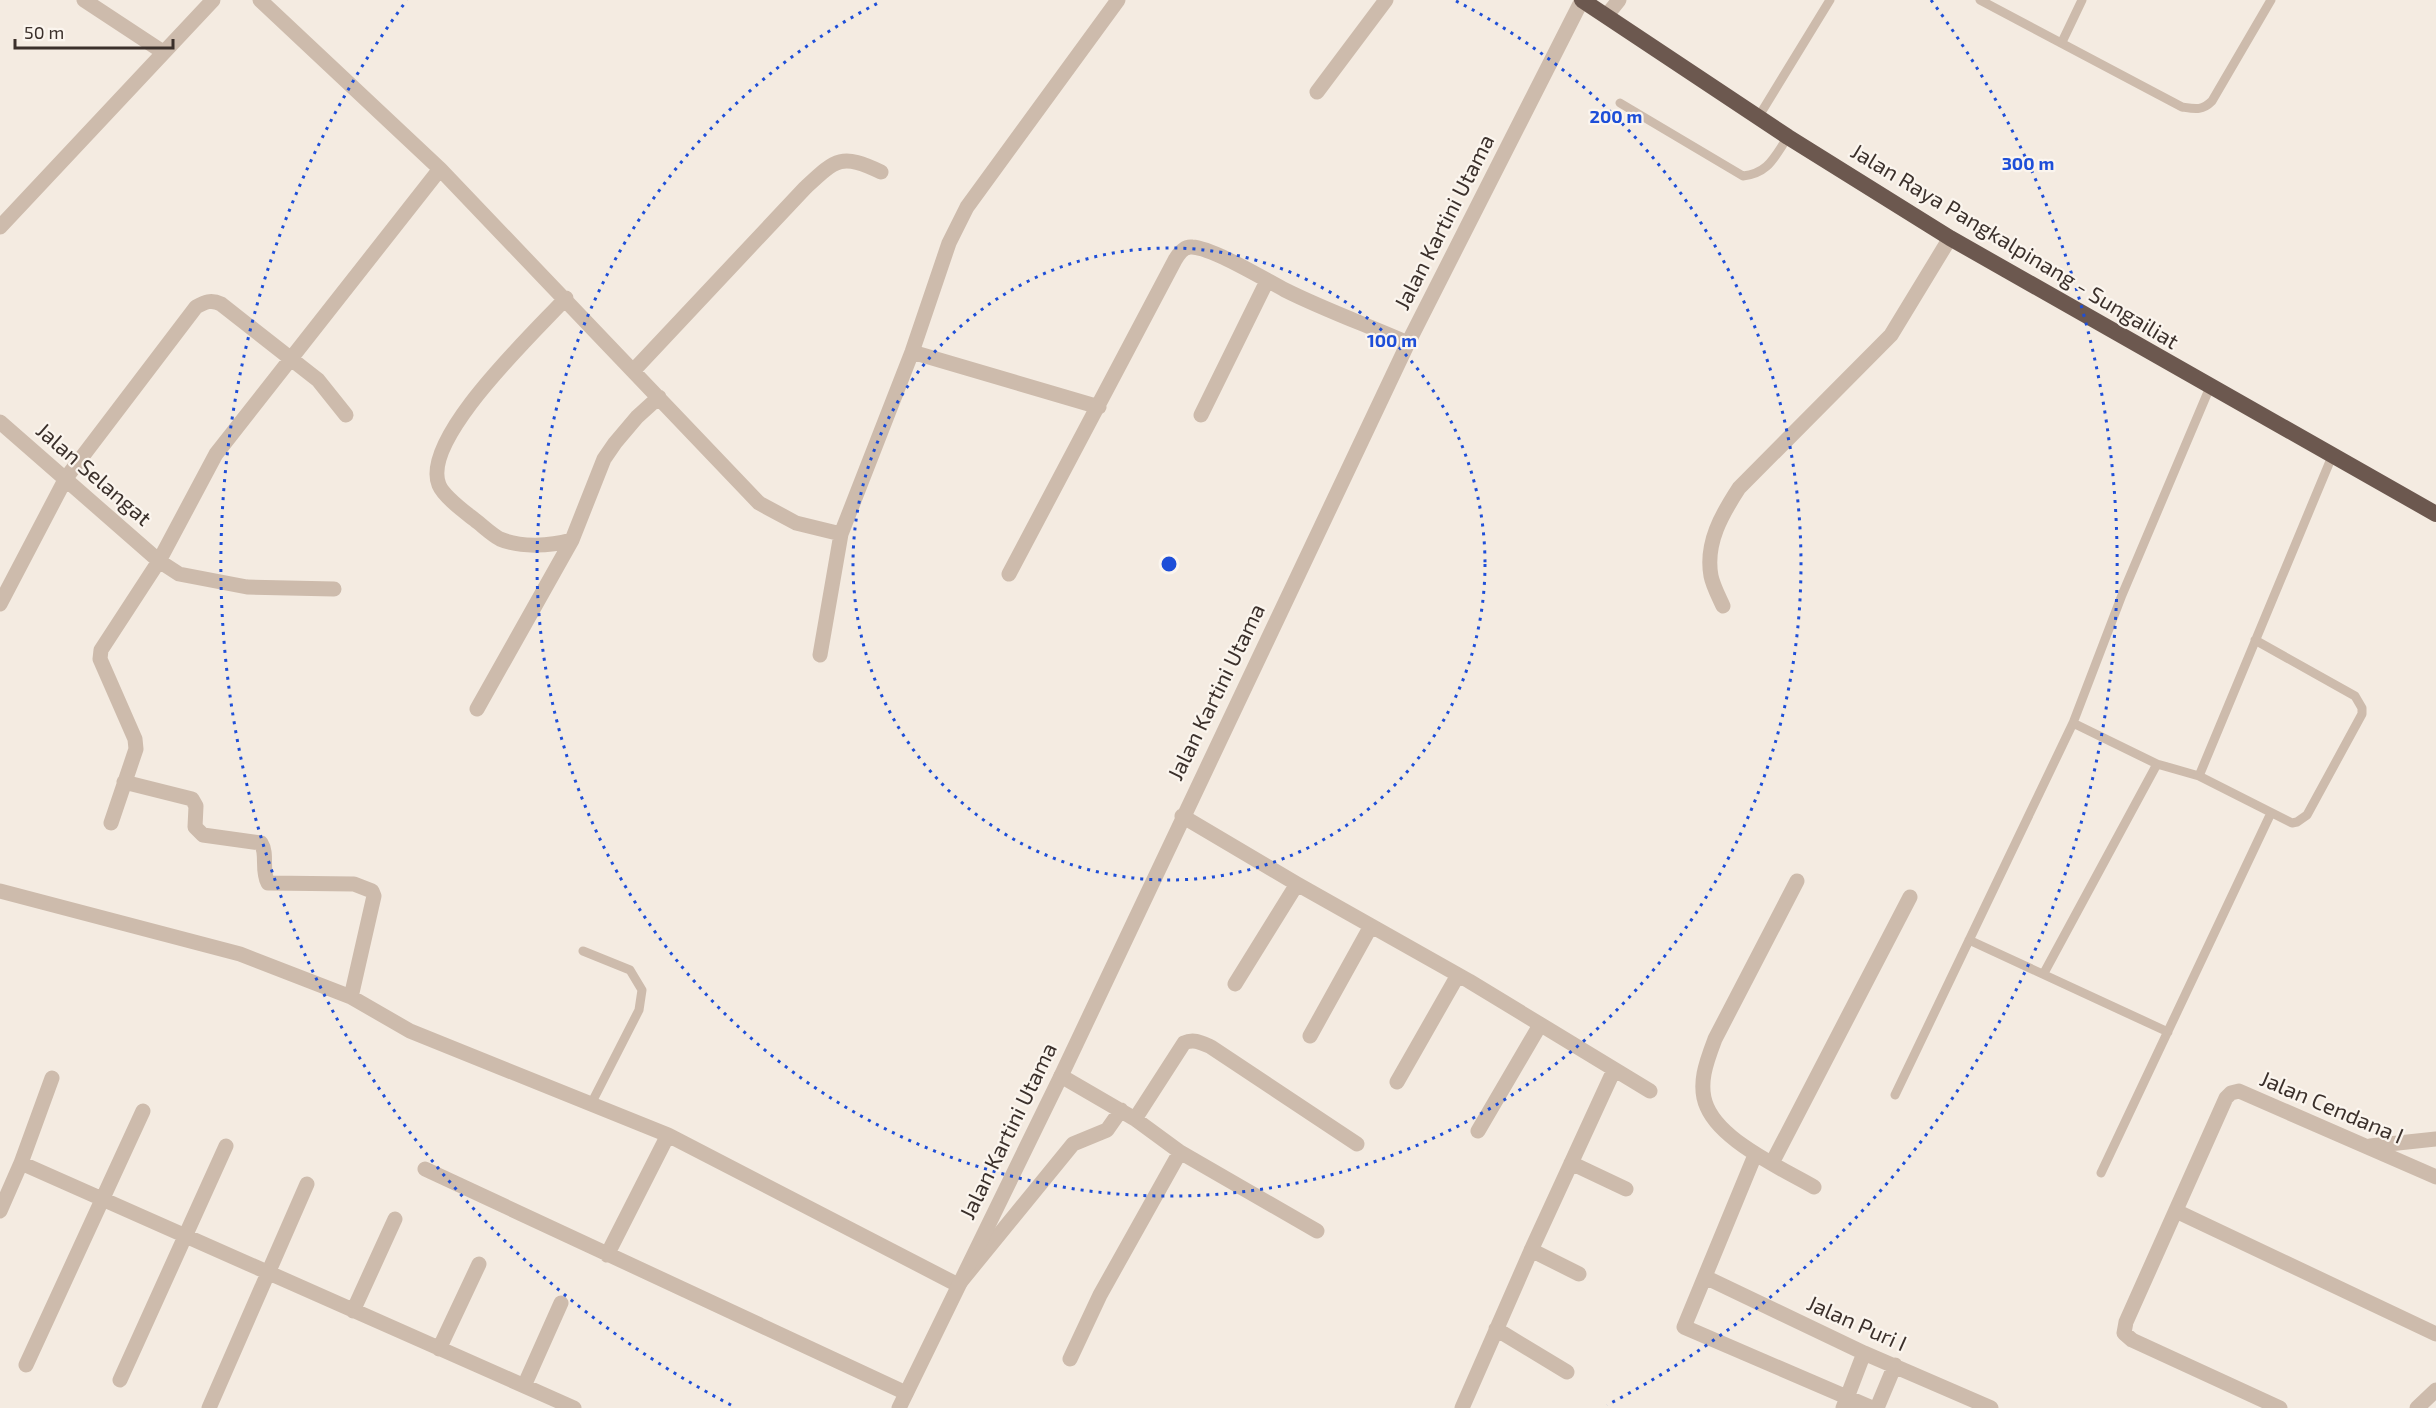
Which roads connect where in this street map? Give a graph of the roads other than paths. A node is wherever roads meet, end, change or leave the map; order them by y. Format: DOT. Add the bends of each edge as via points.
graph roads {
  1 [pos="84,0"];
  2 [pos="213,0"];
  3 [pos="260,0"];
  4 [pos="1118,0"];
  5 [pos="1386,0"];
  6 [pos="1582,0"];
  7 [pos="1619,0"];
  8 [pos="1830,0"];
  9 [pos="1980,0"];
  10 [pos="2082,0"];
  11 [pos="2271,0"];
  12 [pos="1607,15"];
  13 [pos="2062,42"];
  14 [pos="163,52"];
  15 [pos="1317,92"];
  16 [pos="1620,103"];
  17 [pos="1758,116"];
  18 [pos="1788,137"];
  19 [pos="440,169"];
  20 [pos="881,172"];
  21 [pos="0,228"];
  22 [pos="1950,238"];
  23 [pos="1267,281"];
  24 [pos="566,298"];
  25 [pos="1408,343"];
  26 [pos="912,352"];
  27 [pos="291,358"];
  28 [pos="634,370"];
  29 [pos="2210,387"];
  30 [pos="659,397"];
  31 [pos="1099,407"];
  32 [pos="346,415"];
  33 [pos="1201,415"];
  34 [pos="0,422"];
  35 [pos="2333,454"];
  36 [pos="66,478"];
  37 [pos="2436,514"];
  38 [pos="841,534"];
  39 [pos="572,540"];
  40 [pos="159,561"];
  41 [pos="1009,574"];
  42 [pos="334,589"];
  43 [pos="0,604"];
  44 [pos="1723,606"];
  45 [pos="2255,640"];
  46 [pos="820,654"];
  47 [pos="477,709"];
  48 [pos="2073,723"];
  49 [pos="2157,764"];
  50 [pos="2199,776"];
  51 [pos="124,782"];
  52 [pos="2271,813"];
  53 [pos="1182,816"];
  54 [pos="111,823"];
  55 [pos="1797,881"];
  56 [pos="1297,884"];
  57 [pos="0,891"];
  58 [pos="1910,897"];
  59 [pos="1371,926"];
  60 [pos="1969,940"];
  61 [pos="583,951"];
  62 [pos="2044,973"];
  63 [pos="1458,975"];
  64 [pos="1235,984"];
  65 [pos="351,997"];
  66 [pos="1540,1025"];
  67 [pos="2168,1032"];
  68 [pos="1310,1036"];
  69 [pos="1614,1070"];
  70 [pos="1061,1076"];
  71 [pos="52,1078"];
  72 [pos="1397,1082"];
  73 [pos="1650,1090"];
  74 [pos="1895,1095"];
  75 [pos="591,1104"];
  76 [pos="1121,1110"];
  77 [pos="143,1111"];
  78 [pos="1135,1119"];
  79 [pos="1478,1131"];
  80 [pos="668,1135"];
  81 [pos="2436,1139"];
  82 [pos="1357,1144"];
  83 [pos="226,1146"];
  84 [pos="2369,1147"];
  85 [pos="1180,1152"];
  86 [pos="1755,1155"];
  87 [pos="21,1163"];
  88 [pos="1571,1163"];
  89 [pos="1772,1163"];
  90 [pos="425,1169"];
  91 [pos="2101,1173"];
  92 [pos="2436,1177"];
  93 [pos="307,1184"];
  94 [pos="1815,1187"];
  95 [pos="1626,1189"];
  96 [pos="102,1198"];
  97 [pos="0,1211"];
  98 [pos="2176,1211"];
  99 [pos="395,1219"];
  100 [pos="1317,1231"];
  101 [pos="185,1236"];
  102 [pos="1531,1250"];
  103 [pos="607,1255"];
  104 [pos="479,1264"];
  105 [pos="268,1273"];
  106 [pos="1579,1274"];
  107 [pos="1705,1277"];
  108 [pos="958,1285"];
  109 [pos="561,1303"];
  110 [pos="353,1311"];
  111 [pos="1496,1329"];
  112 [pos="2436,1334"];
  113 [pos="439,1349"];
  114 [pos="1864,1353"];
  115 [pos="1070,1359"];
  116 [pos="26,1365"];
  117 [pos="1895,1365"];
  118 [pos="1566,1372"];
  119 [pos="120,1380"];
  120 [pos="524,1386"];
  121 [pos="2436,1390"];
  122 [pos="906,1393"];
  123 [pos="1845,1403"];
  124 [pos="209,1408"];
  125 [pos="574,1408"];
  126 [pos="899,1408"];
  127 [pos="1462,1408"];
  128 [pos="1872,1408"];
  129 [pos="1877,1408"];
  130 [pos="1991,1408"];
  131 [pos="2280,1408"];
  132 [pos="2417,1408"];
  1 -- 14 [label="street"];
  2 -- 14 [label="street"];
  3 -- 19 [label="street"];
  4 -- 26 [label="street" via="967,207 949,243"];
  5 -- 15 [label="street"];
  6 -- 12 [label="highway, Jalan Raya Pangkalpinang - Sungailiat"];
  6 -- 25 [label="street, Jalan Kartini Utama"];
  7 -- 12 [label="street"];
  8 -- 17 [label="lane"];
  9 -- 13 [label="lane"];
  10 -- 13 [label="lane"];
  11 -- 13 [label="lane" via="2212,101 2197,110 2182,107"];
  12 -- 17 [label="highway, Jalan Raya Pangkalpinang - Sungailiat"];
  14 -- 21 [label="street"];
  16 -- 18 [label="lane" via="1743,176 1767,168"];
  17 -- 18 [label="highway, Jalan Raya Pangkalpinang - Sungailiat"];
  18 -- 22 [label="highway, Jalan Raya Pangkalpinang - Sungailiat"];
  19 -- 24 [label="street"];
  19 -- 27 [label="street"];
  20 -- 28 [label="street" via="843,160 827,167"];
  22 -- 29 [label="highway, Jalan Raya Pangkalpinang - Sungailiat"];
  22 -- 44 [label="street" via="1891,335 1739,488 1729,504 1710,554 1711,577"];
  23 -- 25 [label="street"];
  23 -- 31 [label="street" via="1224,258 1195,247 1183,249"];
  23 -- 33 [label="street"];
  24 -- 28 [label="street"];
  24 -- 39 [label="street" via="469,403 445,444 437,467 439,485 457,506 499,538 515,544"];
  25 -- 53 [label="street, Jalan Kartini Utama"];
  26 -- 31 [label="street"];
  26 -- 38 [label="street"];
  27 -- 32 [label="street" via="318,380"];
  27 -- 36 [label="street" via="221,304 214,301 196,307"];
  27 -- 40 [label="street" via="216,454"];
  28 -- 30 [label="street"];
  29 -- 35 [label="highway, Jalan Raya Pangkalpinang - Sungailiat"];
  29 -- 48 [label="lane"];
  30 -- 38 [label="street" via="759,502 796,523"];
  30 -- 39 [label="street" via="604,459"];
  31 -- 41 [label="street"];
  34 -- 36 [label="street, Jalan Selangat"];
  35 -- 37 [label="highway, Jalan Raya Pangkalpinang - Sungailiat"];
  35 -- 45 [label="lane"];
  36 -- 40 [label="street, Jalan Selangat"];
  36 -- 43 [label="street"];
  38 -- 46 [label="street"];
  39 -- 47 [label="street"];
  40 -- 42 [label="street, Jalan Selangat" via="179,574 247,587"];
  40 -- 51 [label="street" via="100,659 135,739 136,749"];
  45 -- 50 [label="lane"];
  45 -- 52 [label="lane" via="2355,696 2362,708 2307,815 2292,823"];
  48 -- 49 [label="lane"];
  48 -- 60 [label="lane"];
  49 -- 50 [label="lane"];
  49 -- 62 [label="lane"];
  50 -- 52 [label="lane"];
  51 -- 54 [label="street"];
  51 -- 65 [label="street" via="192,799 196,806 195,827 203,835 261,843 268,883 354,884 372,891"];
  52 -- 67 [label="lane"];
  53 -- 56 [label="street"];
  53 -- 70 [label="street, Jalan Kartini Utama"];
  55 -- 86 [label="street" via="1715,1039 1703,1080 1707,1108"];
  56 -- 59 [label="street"];
  56 -- 64 [label="street"];
  57 -- 65 [label="street" via="240,954"];
  58 -- 89 [label="street"];
  59 -- 63 [label="street"];
  59 -- 68 [label="street"];
  60 -- 62 [label="lane"];
  60 -- 74 [label="lane"];
  61 -- 75 [label="lane" via="630,970 642,990 639,1010"];
  62 -- 67 [label="lane"];
  63 -- 66 [label="street"];
  63 -- 72 [label="street"];
  65 -- 75 [label="street" via="410,1031"];
  66 -- 69 [label="street"];
  66 -- 79 [label="street"];
  67 -- 91 [label="lane"];
  69 -- 73 [label="street"];
  69 -- 88 [label="street"];
  70 -- 76 [label="street"];
  70 -- 108 [label="street, Jalan Kartini Utama"];
  71 -- 87 [label="street"];
  75 -- 80 [label="street"];
  76 -- 78 [label="street"];
  76 -- 108 [label="street" via="1107,1130 1073,1144"];
  77 -- 96 [label="street"];
  78 -- 82 [label="street" via="1184,1043 1190,1040 1211,1047"];
  78 -- 85 [label="street"];
  80 -- 103 [label="street"];
  80 -- 108 [label="street"];
  81 -- 84 [label="street"];
  83 -- 101 [label="street"];
  84 -- 92 [label="street, Jalan Cendana I"];
  84 -- 98 [label="street, Jalan Cendana I" via="2239,1091 2230,1093"];
  85 -- 100 [label="street"];
  85 -- 115 [label="street" via="1100,1294"];
  86 -- 89 [label="street"];
  86 -- 107 [label="street"];
  87 -- 96 [label="street"];
  87 -- 97 [label="street"];
  88 -- 95 [label="street"];
  88 -- 102 [label="street"];
  89 -- 94 [label="street"];
  90 -- 103 [label="street"];
  93 -- 105 [label="street"];
  96 -- 101 [label="street"];
  96 -- 116 [label="street"];
  98 -- 112 [label="street"];
  98 -- 131 [label="street" via="2124,1333"];
  99 -- 110 [label="street"];
  101 -- 105 [label="street"];
  101 -- 119 [label="street"];
  102 -- 106 [label="street"];
  102 -- 111 [label="street"];
  103 -- 122 [label="street"];
  104 -- 113 [label="street"];
  105 -- 110 [label="street"];
  105 -- 124 [label="street"];
  107 -- 114 [label="street, Jalan Puri I"];
  107 -- 123 [label="street" via="1684,1327"];
  108 -- 122 [label="street, Jalan Kartini Utama"];
  109 -- 120 [label="street"];
  110 -- 113 [label="street"];
  111 -- 118 [label="street"];
  111 -- 127 [label="street"];
  113 -- 120 [label="street"];
  114 -- 117 [label="street, Jalan Puri I"];
  114 -- 123 [label="street"];
  117 -- 129 [label="street"];
  117 -- 130 [label="street, Jalan Puri I"];
  120 -- 125 [label="street"];
  121 -- 132 [label="street"];
  122 -- 126 [label="street, Jalan Kartini Utama"];
  123 -- 128 [label="street"];
}
